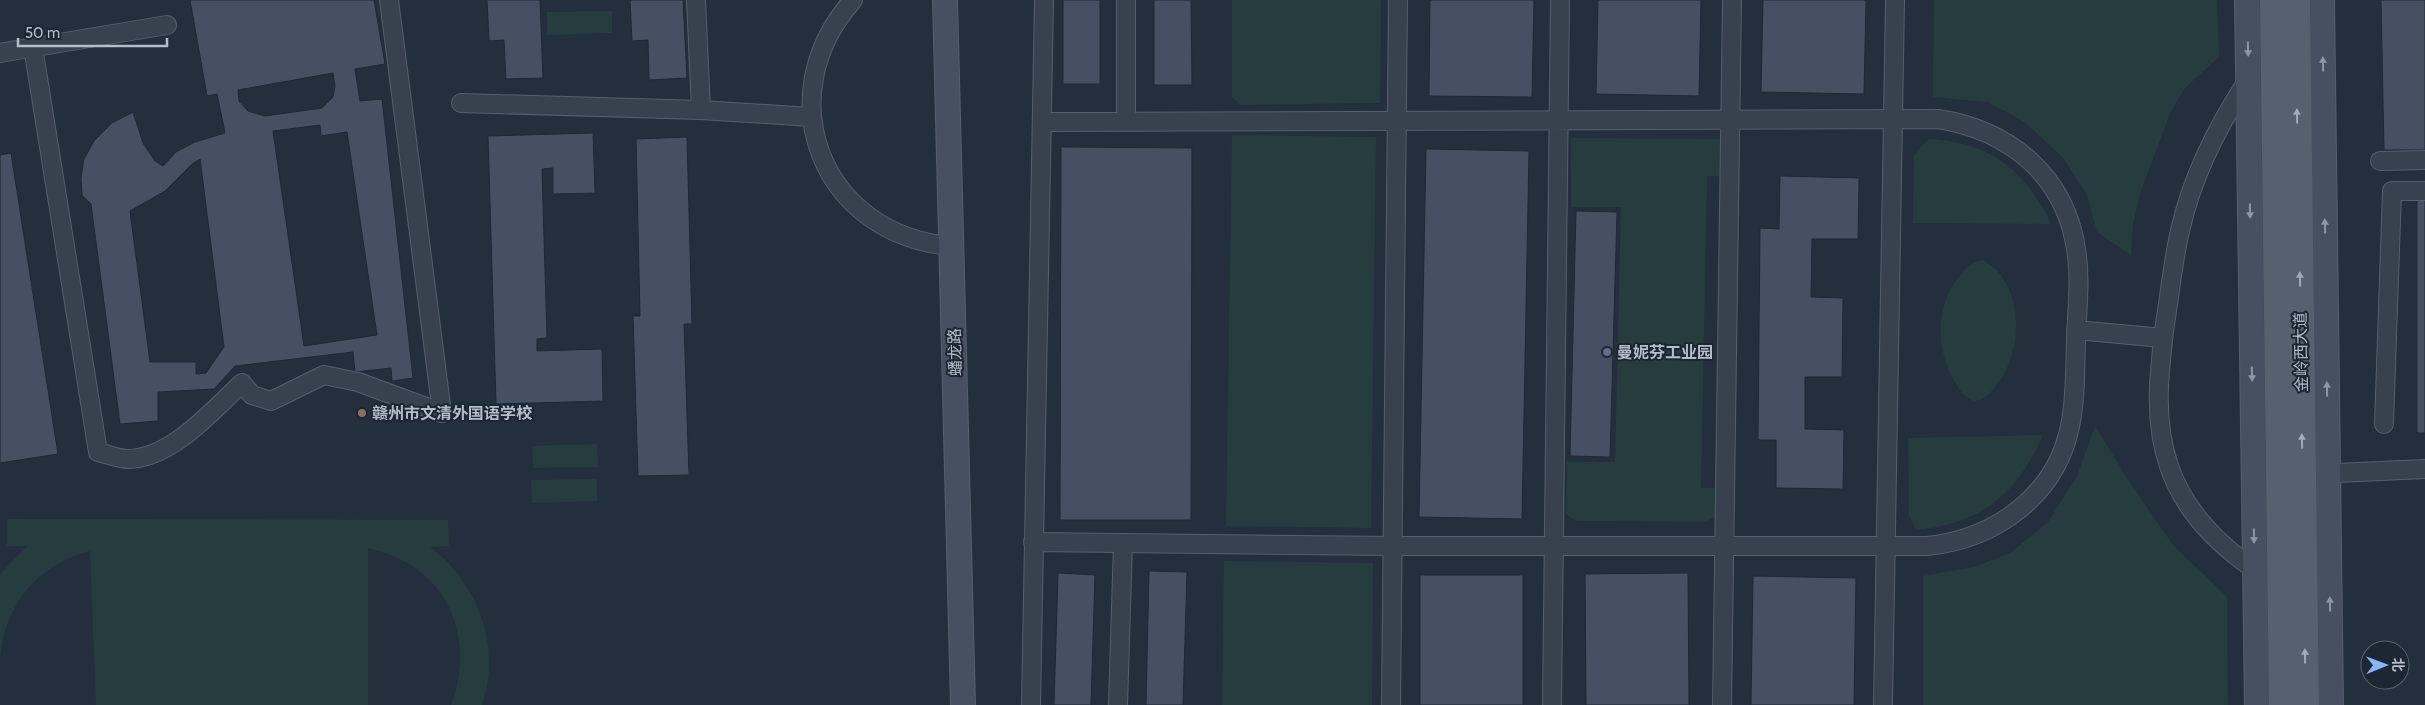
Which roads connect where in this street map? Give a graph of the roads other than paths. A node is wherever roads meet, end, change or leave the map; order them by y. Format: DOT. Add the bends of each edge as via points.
graph roads {
  1 [pos="389,0"];
  2 [pos="696,0"];
  3 [pos="853,0"];
  4 [pos="945,0"];
  5 [pos="1044,0"];
  6 [pos="1126,0"];
  7 [pos="1398,0"];
  8 [pos="1560,0"];
  9 [pos="1732,0"];
  10 [pos="1895,0"];
  11 [pos="2247,0"];
  12 [pos="2274,0"];
  13 [pos="2296,0"];
  14 [pos="2322,0"];
  15 [pos="167,25"];
  16 [pos="34,47"];
  17 [pos="0,53"];
  18 [pos="2248,80"];
  19 [pos="461,103"];
  20 [pos="701,110"];
  21 [pos="812,117"];
  22 [pos="1893,119"];
  23 [pos="1396,120"];
  24 [pos="1558,120"];
  25 [pos="1731,120"];
  26 [pos="1126,121"];
  27 [pos="1043,122"];
  28 [pos="2425,160"];
  29 [pos="2380,161"];
  30 [pos="2425,191"];
  31 [pos="952,246"];
  32 [pos="2076,330"];
  33 [pos="2163,338"];
  34 [pos="2384,424"];
  35 [pos="2425,468"];
  36 [pos="2315,474"];
  37 [pos="1033,542"];
  38 [pos="1123,543"];
  39 [pos="1886,545"];
  40 [pos="1392,546"];
  41 [pos="1554,546"];
  42 [pos="1724,546"];
  43 [pos="2254,569"];
  44 [pos="963,705"];
  45 [pos="1031,705"];
  46 [pos="1118,705"];
  47 [pos="1390,705"];
  48 [pos="1552,705"];
  49 [pos="1722,705"];
  50 [pos="1883,705"];
  51 [pos="2258,705"];
  52 [pos="2283,705"];
  53 [pos="2305,705"];
  54 [pos="2331,705"];
  1 -- 16 [label="street" via="442,413 358,382 324,375 271,402 252,395 242,383 195,427 159,453 128,459 98,452"];
  2 -- 20 [label="street"];
  3 -- 21 [label="street" via="821,48 811,87"];
  4 -- 31 [label="street, 蟠龙路"];
  5 -- 27 [label="street"];
  6 -- 26 [label="street"];
  7 -- 23 [label="street"];
  8 -- 24 [label="street"];
  9 -- 25 [label="street"];
  10 -- 22 [label="street"];
  11 -- 18 [label="street, one-way"];
  12 -- 52 [label="main road, 金岭西大道"];
  36 -- 13 [label="main road, 金岭西大道, one-way"];
  36 -- 14 [label="street, one-way"];
  15 -- 16 [label="street"];
  16 -- 17 [label="street"];
  18 -- 33 [label="street" via="2213,137 2188,198"];
  18 -- 43 [label="street, one-way"];
  19 -- 20 [label="street"];
  20 -- 21 [label="street"];
  21 -- 31 [label="street" via="817,146 825,164 841,190 861,211 894,233"];
  22 -- 25 [label="street"];
  22 -- 32 [label="street" via="1938,119 1977,128 2013,146 2043,174 2065,209 2073,235 2078,269"];
  22 -- 39 [label="street"];
  23 -- 24 [label="street"];
  23 -- 26 [label="street"];
  23 -- 40 [label="street"];
  24 -- 25 [label="street"];
  24 -- 41 [label="street"];
  25 -- 42 [label="street"];
  26 -- 27 [label="street"];
  27 -- 37 [label="street"];
  28 -- 29 [label="street"];
  30 -- 34 [label="street" via="2392,191"];
  31 -- 44 [label="street, 蟠龙路"];
  32 -- 33 [label="street"];
  32 -- 39 [label="street" via="2070,427 2055,467 2029,501 1998,525 1964,540 1927,546"];
  33 -- 43 [label="street" via="2158,405 2169,467 2203,526 2224,547"];
  35 -- 36 [label="street"];
  53 -- 36 [label="main road, 金岭西大道, one-way"];
  54 -- 36 [label="street, one-way"];
  37 -- 38 [label="street"];
  37 -- 45 [label="street"];
  38 -- 40 [label="street"];
  38 -- 46 [label="street"];
  39 -- 42 [label="street"];
  39 -- 50 [label="street"];
  40 -- 41 [label="street"];
  40 -- 47 [label="street"];
  41 -- 42 [label="street"];
  41 -- 48 [label="street"];
  42 -- 49 [label="street"];
  43 -- 51 [label="street"];
}
